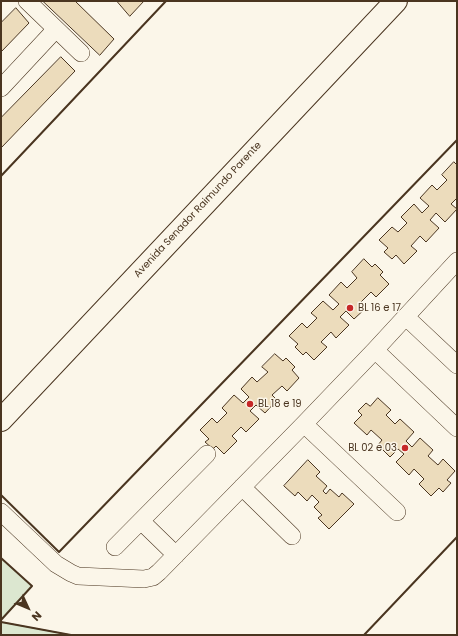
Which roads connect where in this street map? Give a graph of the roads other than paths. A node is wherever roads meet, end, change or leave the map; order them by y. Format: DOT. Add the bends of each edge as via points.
graph roads {
  1 [pos="27,1"];
  2 [pos="396,1"];
  3 [pos="56,29"];
  4 [pos="81,53"];
  5 [pos="1,88"];
  6 [pos="457,261"];
  7 [pos="406,317"];
  8 [pos="375,350"];
  9 [pos="457,365"];
  10 [pos="1,420"];
  11 [pos="304,424"];
  12 [pos="457,428"];
  13 [pos="207,454"];
  14 [pos="242,488"];
  15 [pos="1,512"];
  16 [pos="397,512"];
  17 [pos="141,521"];
  18 [pos="292,536"];
  19 [pos="115,547"];
  20 [pos="176,554"];
  1 -- 3 [label="street"];
  2 -- 10 [label="street, Avenida Senador Raimundo Parente"];
  3 -- 4 [label="street"];
  3 -- 5 [label="street"];
  6 -- 7 [label="street"];
  7 -- 8 [label="street"];
  7 -- 9 [label="street"];
  8 -- 11 [label="street"];
  8 -- 12 [label="street"];
  11 -- 14 [label="street"];
  11 -- 16 [label="street"];
  13 -- 17 [label="street"];
  14 -- 18 [label="street"];
  14 -- 20 [label="street"];
  15 -- 20 [label="street" via="56,564 78,576 144,579 153,577"];
  17 -- 19 [label="street"];
  17 -- 20 [label="street"];
}
